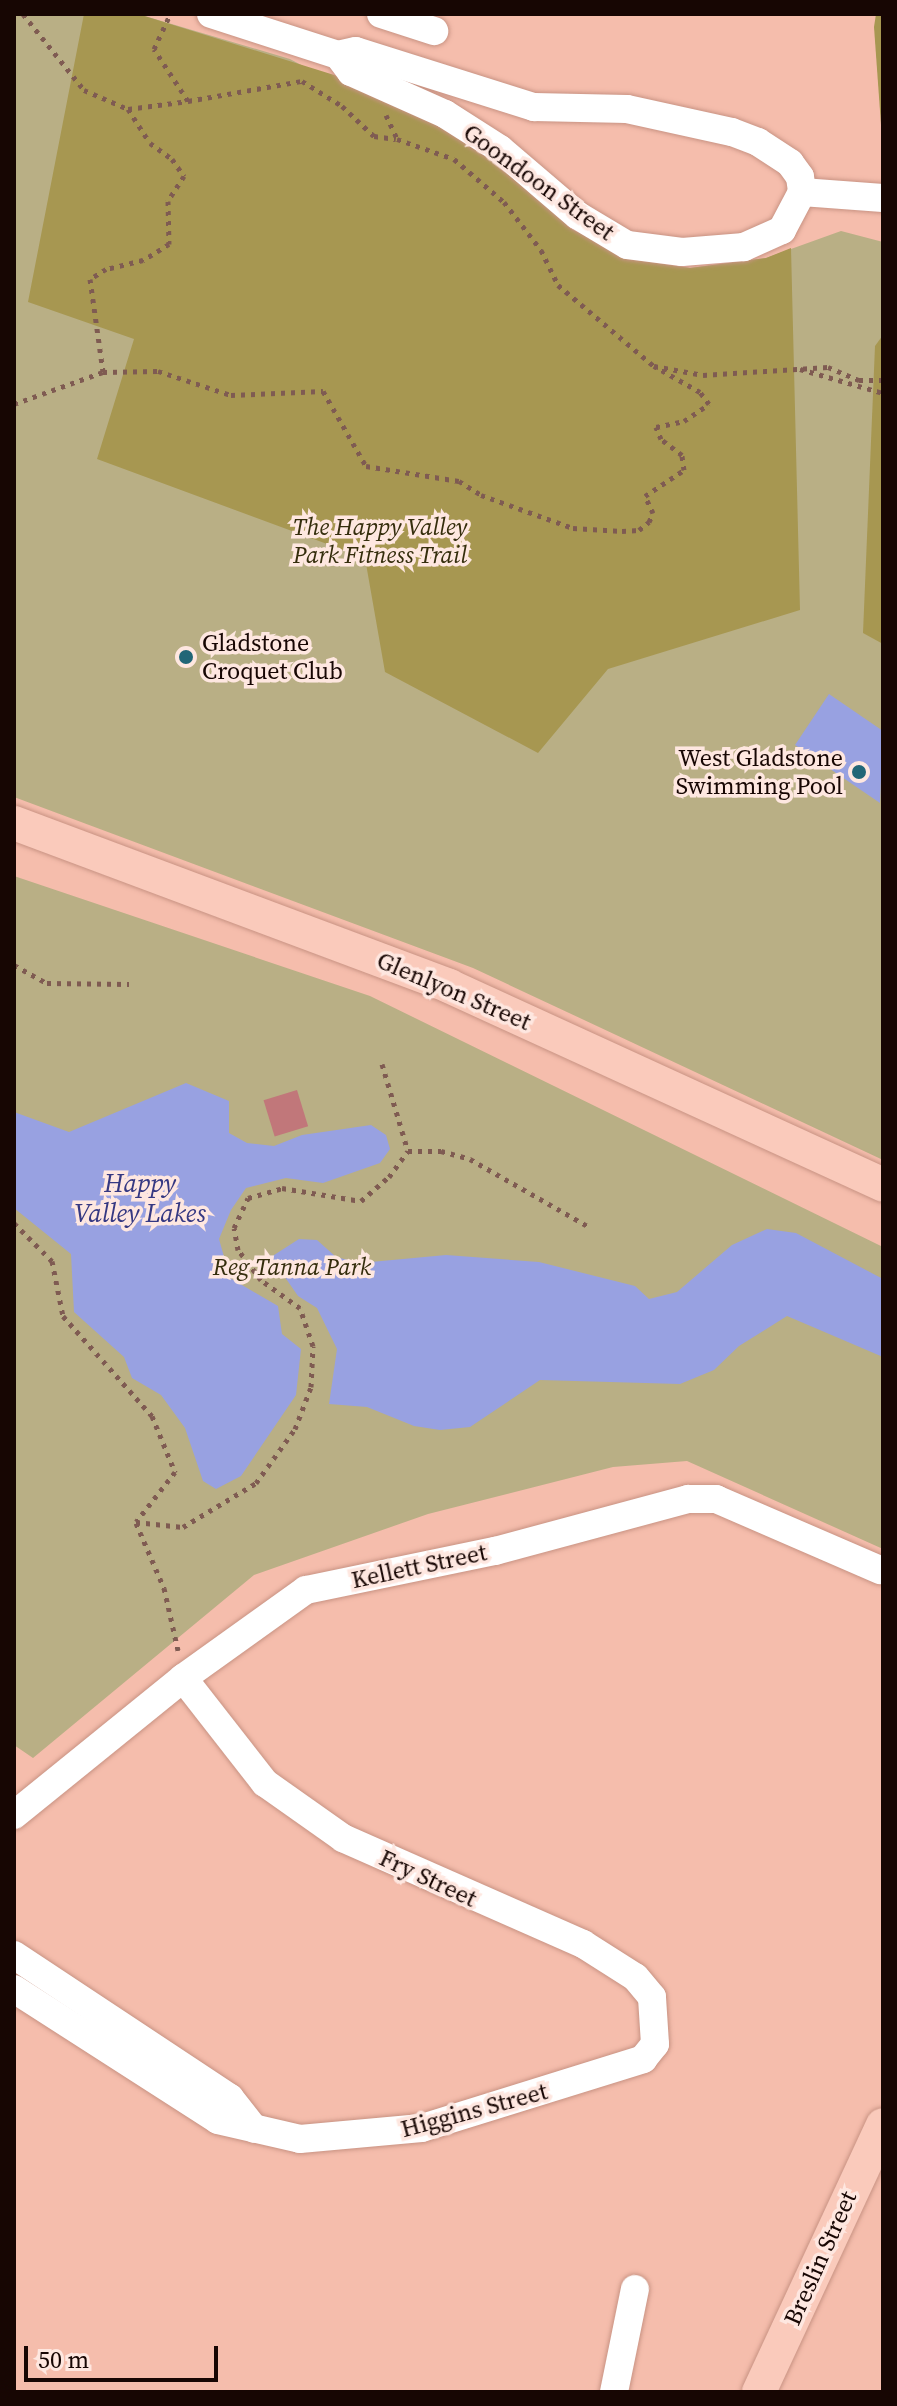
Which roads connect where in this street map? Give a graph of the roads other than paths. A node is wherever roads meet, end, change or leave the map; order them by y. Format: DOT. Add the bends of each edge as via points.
graph roads {
  1 [pos="211,14"];
  2 [pos="381,14"];
  3 [pos="434,31"];
  4 [pos="338,55"];
  5 [pos="802,192"];
  6 [pos="883,198"];
  7 [pos="14,823"];
  8 [pos="883,1185"];
  9 [pos="880,1570"];
  10 [pos="183,1678"];
  11 [pos="14,1815"];
  12 [pos="14,1955"];
  13 [pos="14,1989"];
  14 [pos="643,2059"];
  15 [pos="883,2125"];
  16 [pos="254,2129"];
  17 [pos="635,2289"];
  18 [pos="614,2392"];
  19 [pos="759,2392"];
  1 -- 4 [label="street, Goondoon Street"];
  2 -- 3 [label="street"];
  4 -- 5 [label="street, Goondoon Street" via="356,51 534,107 627,109 732,132 790,163"];
  4 -- 5 [label="street, Goondoon Street" via="351,72 445,114 500,149 577,215 627,245 682,252 744,247 782,230"];
  5 -- 6 [label="street"];
  7 -- 8 [label="main road, Glenlyon Street" via="449,986"];
  9 -- 10 [label="street, Kellett Street" via="716,1499 688,1499 495,1551 306,1590"];
  10 -- 11 [label="street, Kellett Street"];
  10 -- 14 [label="street, Fry Street" via="265,1783 293,1805 343,1838 583,1944 635,1977 652,1997 656,2024 655,2044"];
  12 -- 16 [label="street" via="230,2098"];
  13 -- 16 [label="street, Higgins Street" via="218,2120"];
  14 -- 16 [label="street, Higgins Street" via="422,2128 300,2139"];
  15 -- 19 [label="main road, Breslin Street"];
  17 -- 18 [label="street"];
}
